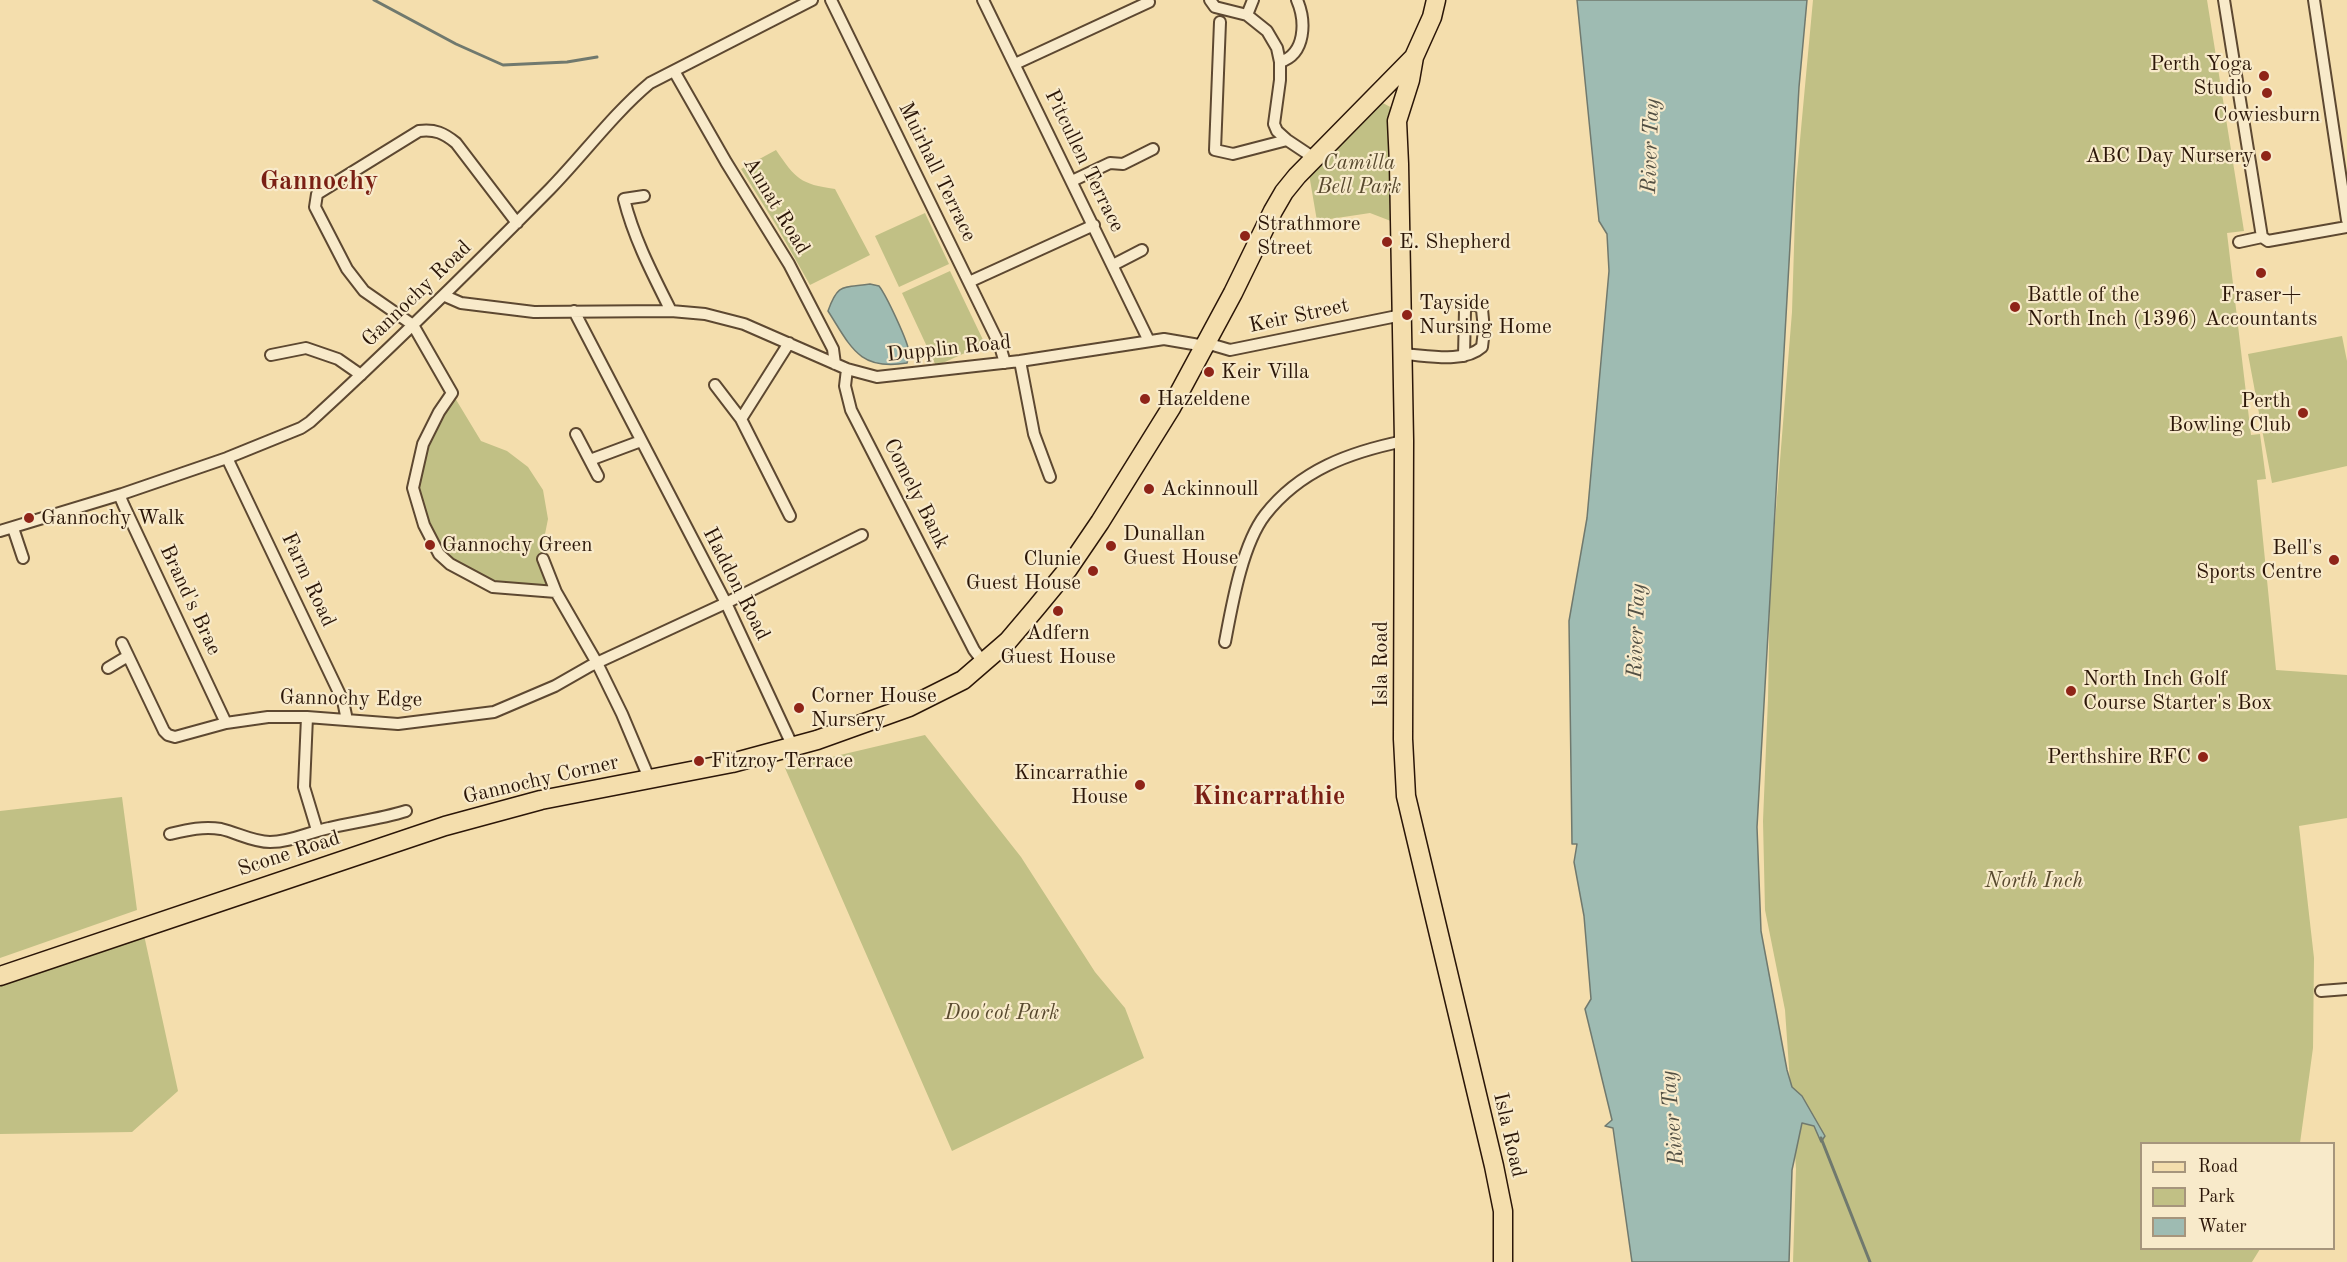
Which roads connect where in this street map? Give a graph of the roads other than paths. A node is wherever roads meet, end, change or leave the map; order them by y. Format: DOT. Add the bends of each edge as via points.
graph roads {
  1 [pos="812,0"];
  2 [pos="831,0"];
  3 [pos="983,0"];
  4 [pos="1210,0"];
  5 [pos="1253,0"];
  6 [pos="1297,0"];
  7 [pos="1436,0"];
  8 [pos="2224,0"];
  9 [pos="2314,0"];
  10 [pos="1149,2"];
  11 [pos="1247,15"];
  12 [pos="1220,22"];
  13 [pos="1414,57"];
  14 [pos="1280,62"];
  15 [pos="1015,64"];
  16 [pos="675,71"];
  17 [pos="1287,140"];
  18 [pos="1154,149"];
  19 [pos="1314,158"];
  20 [pos="1072,181"];
  21 [pos="644,196"];
  22 [pos="2347,220"];
  23 [pos="517,223"];
  24 [pos="1094,225"];
  25 [pos="2347,227"];
  26 [pos="2265,239"];
  27 [pos="2239,242"];
  28 [pos="1142,250"];
  29 [pos="1113,265"];
  30 [pos="969,282"];
  31 [pos="445,296"];
  32 [pos="671,311"];
  33 [pos="574,312"];
  34 [pos="1402,315"];
  35 [pos="413,326"];
  36 [pos="1149,341"];
  37 [pos="789,343"];
  38 [pos="1205,346"];
  39 [pos="1402,354"];
  40 [pos="271,356"];
  41 [pos="1464,356"];
  42 [pos="1020,361"];
  43 [pos="1005,363"];
  44 [pos="836,364"];
  45 [pos="847,369"];
  46 [pos="361,375"];
  47 [pos="715,385"];
  48 [pos="741,419"];
  49 [pos="576,434"];
  50 [pos="641,441"];
  51 [pos="1404,441"];
  52 [pos="227,458"];
  53 [pos="590,460"];
  54 [pos="598,476"];
  55 [pos="1050,477"];
  56 [pos="122,494"];
  57 [pos="790,516"];
  58 [pos="13,528"];
  59 [pos="0,531"];
  60 [pos="862,535"];
  61 [pos="23,558"];
  62 [pos="543,559"];
  63 [pos="556,592"];
  64 [pos="726,603"];
  65 [pos="1225,642"];
  66 [pos="122,643"];
  67 [pos="128,656"];
  68 [pos="597,663"];
  69 [pos="984,663"];
  70 [pos="108,668"];
  71 [pos="307,717"];
  72 [pos="347,720"];
  73 [pos="226,723"];
  74 [pos="793,747"];
  75 [pos="649,778"];
  76 [pos="406,811"];
  77 [pos="445,826"];
  78 [pos="317,830"];
  79 [pos="170,834"];
  80 [pos="0,976"];
  81 [pos="2347,989"];
  82 [pos="2321,991"];
  83 [pos="1503,1262"];
  1 -- 16 [label="street, Gannochy Road"];
  2 -- 30 [label="street, Muirhall Terrace"];
  3 -- 15 [label="street, Pitcullen Terrace"];
  4 -- 11 [label="street" via="1215,8"];
  5 -- 11 [label="street"];
  6 -- 14 [label="street" via="1301,42 1295,54"];
  7 -- 13 [label="main road"];
  8 -- 26 [label="street"];
  9 -- 22 [label="street"];
  10 -- 15 [label="street"];
  11 -- 14 [label="street" via="1267,31"];
  12 -- 17 [label="street" via="1215,150 1233,154"];
  13 -- 19 [label="main road"];
  13 -- 34 [label="main road, Isla Road" via="1397,121"];
  14 -- 17 [label="street" via="1274,124"];
  15 -- 20 [label="street, Pitcullen Terrace"];
  16 -- 23 [label="street, Gannochy Road" via="650,83 630,100"];
  16 -- 44 [label="street, Annat Road" via="789,264 833,349"];
  17 -- 19 [label="street"];
  18 -- 20 [label="street"];
  19 -- 38 [label="main road" via="1284,192"];
  20 -- 24 [label="street, Pitcullen Terrace"];
  21 -- 32 [label="street" via="624,199 648,265"];
  23 -- 31 [label="street, Gannochy Road"];
  23 -- 35 [label="street" via="456,143 430,129 419,131 317,194 315,207 347,269 364,291"];
  24 -- 29 [label="street, Pitcullen Terrace"];
  24 -- 30 [label="street"];
  25 -- 26 [label="street"];
  26 -- 27 [label="street"];
  28 -- 29 [label="street"];
  29 -- 36 [label="street, Pitcullen Terrace"];
  30 -- 43 [label="street, Muirhall Terrace"];
  31 -- 33 [label="street, Dupplin Road" via="496,309"];
  31 -- 35 [label="street, Gannochy Road"];
  32 -- 33 [label="street, Dupplin Road"];
  32 -- 37 [label="street, Dupplin Road" via="734,321"];
  33 -- 50 [label="street, Haddon Road"];
  34 -- 38 [label="street, Keir Street" via="1230,350"];
  34 -- 39 [label="main road, Isla Road"];
  35 -- 46 [label="street, Gannochy Road"];
  35 -- 63 [label="street" via="452,393 423,444 412,488 439,554 493,587"];
  36 -- 38 [label="street, Dupplin Road" via="1164,339"];
  36 -- 42 [label="street, Dupplin Road"];
  37 -- 44 [label="street, Dupplin Road"];
  37 -- 48 [label="street"];
  38 -- 69 [label="main road" via="1125,483 1068,569 1008,641"];
  39 -- 41 [label="street"];
  39 -- 51 [label="main road, Isla Road"];
  40 -- 46 [label="street" via="306,348 338,359"];
  42 -- 43 [label="street, Dupplin Road"];
  42 -- 55 [label="street" via="1034,434"];
  43 -- 45 [label="street, Dupplin Road" via="877,377"];
  44 -- 45 [label="street, Dupplin Road"];
  45 -- 69 [label="street, Comely Bank" via="845,386 851,410"];
  46 -- 52 [label="street, Gannochy Road" via="301,428"];
  47 -- 48 [label="street"];
  48 -- 57 [label="street"];
  49 -- 53 [label="street"];
  50 -- 53 [label="street"];
  50 -- 64 [label="street, Haddon Road"];
  51 -- 65 [label="street" via="1364,449 1328,463 1284,494 1263,516 1235,587"];
  51 -- 83 [label="main road, Isla Road" via="1406,796 1494,1166 1503,1211"];
  52 -- 56 [label="street, Gannochy Road"];
  52 -- 72 [label="street, Farm Road" via="343,701"];
  53 -- 54 [label="street"];
  56 -- 58 [label="street, Gannochy Road"];
  56 -- 73 [label="street, Brand's Brae" via="124,506"];
  58 -- 59 [label="street, Gannochy Road"];
  58 -- 61 [label="street"];
  60 -- 64 [label="street, Gannochy Edge"];
  62 -- 63 [label="street"];
  63 -- 68 [label="street"];
  64 -- 68 [label="street, Gannochy Edge"];
  64 -- 74 [label="street, Haddon Road"];
  66 -- 67 [label="street"];
  67 -- 70 [label="street"];
  67 -- 73 [label="street, Gannochy Edge" via="168,735 176,737"];
  68 -- 72 [label="street, Gannochy Edge" via="494,712 398,724"];
  68 -- 75 [label="street"];
  69 -- 74 [label="main road" via="963,680 890,713"];
  71 -- 72 [label="street, Gannochy Edge"];
  71 -- 73 [label="street, Gannochy Edge"];
  71 -- 78 [label="street" via="304,787"];
  74 -- 75 [label="main road"];
  75 -- 77 [label="main road, Gannochy Corner" via="541,800"];
  76 -- 78 [label="street"];
  77 -- 80 [label="main road, Scone Road"];
  78 -- 79 [label="street" via="269,842 220,829 193,828"];
  81 -- 82 [label="street"];
}
